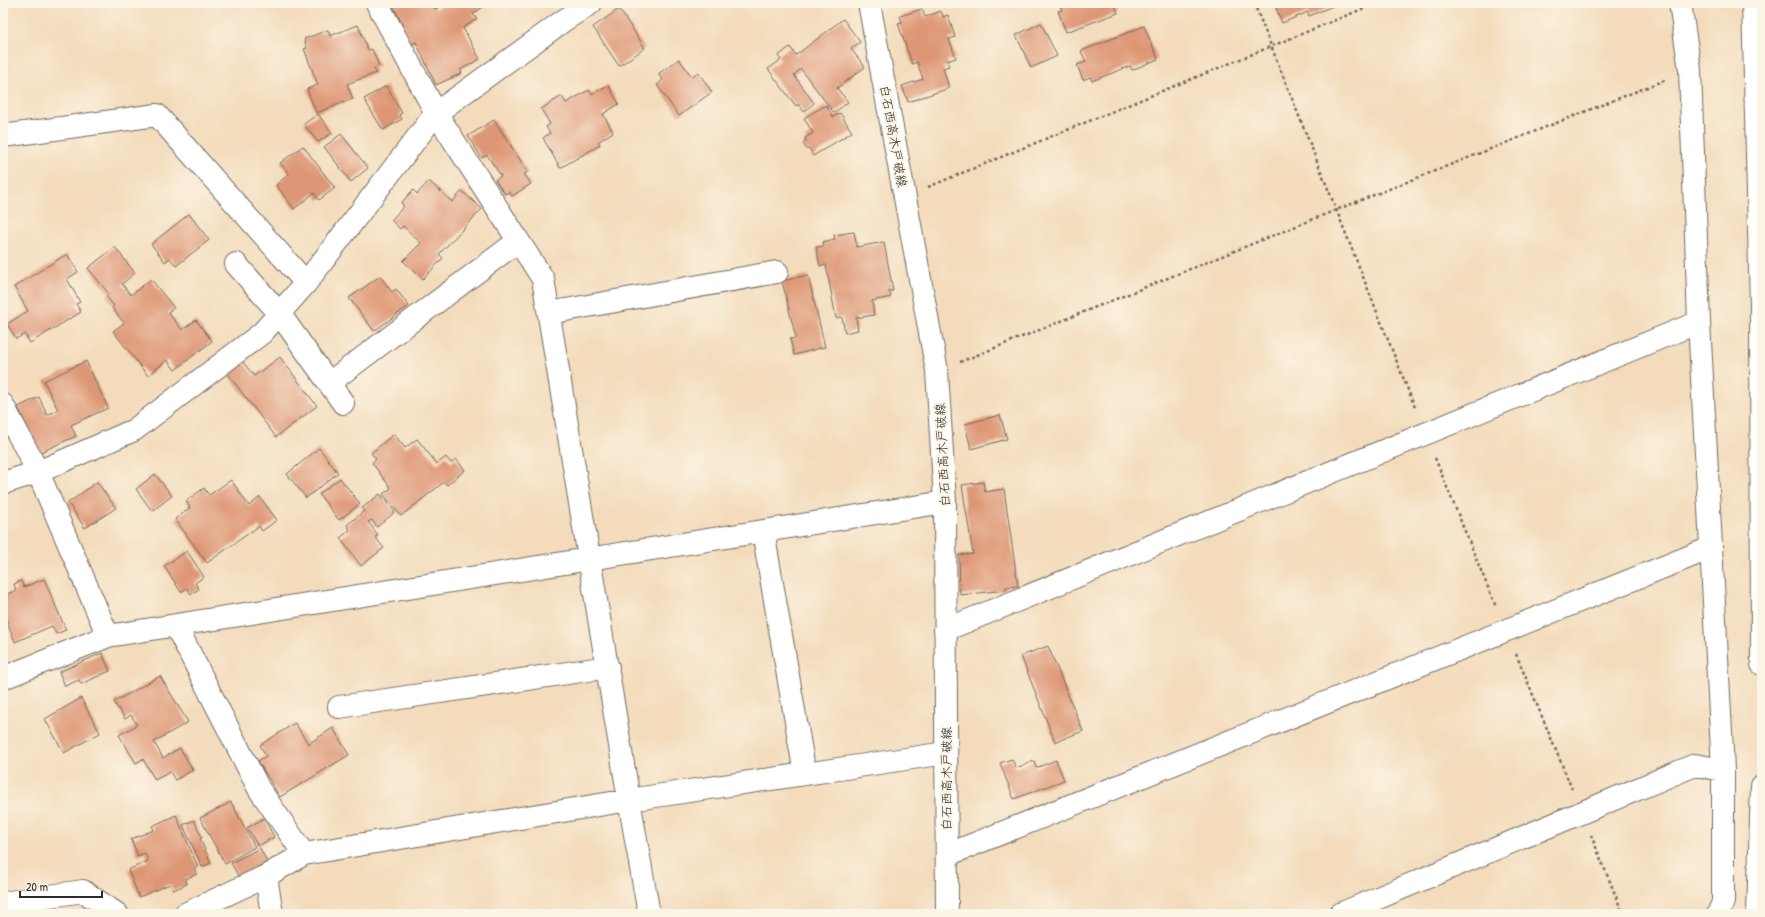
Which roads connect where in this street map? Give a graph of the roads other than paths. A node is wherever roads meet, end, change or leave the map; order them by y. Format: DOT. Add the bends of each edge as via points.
graph roads {
  1 [pos="377,3"];
  2 [pos="591,3"];
  3 [pos="869,3"];
  4 [pos="1680,3"];
  5 [pos="1755,3"];
  6 [pos="1762,48"];
  7 [pos="436,114"];
  8 [pos="3,136"];
  9 [pos="518,241"];
  10 [pos="236,264"];
  11 [pos="777,272"];
  12 [pos="306,283"];
  13 [pos="279,313"];
  14 [pos="549,313"];
  15 [pos="1699,322"];
  16 [pos="329,383"];
  17 [pos="343,403"];
  18 [pos="3,405"];
  19 [pos="38,472"];
  20 [pos="3,483"];
  21 [pos="945,502"];
  22 [pos="763,531"];
  23 [pos="1711,548"];
  24 [pos="590,559"];
  25 [pos="176,626"];
  26 [pos="945,630"];
  27 [pos="108,636"];
  28 [pos="1762,664"];
  29 [pos="608,667"];
  30 [pos="3,678"];
  31 [pos="339,707"];
  32 [pos="946,753"];
  33 [pos="1723,770"];
  34 [pos="805,774"];
  35 [pos="1762,786"];
  36 [pos="629,800"];
  37 [pos="304,854"];
  38 [pos="947,855"];
  39 [pos="266,876"];
  40 [pos="3,903"];
  41 [pos="117,914"];
  42 [pos="185,914"];
  43 [pos="272,914"];
  44 [pos="649,914"];
  45 [pos="947,914"];
  46 [pos="1340,914"];
  47 [pos="1718,914"];
  48 [pos="1758,914"];
  1 -- 7 [label="main road"];
  2 -- 7 [label="main road"];
  3 -- 21 [label="main road, 白石西高木戸破線" via="937,371"];
  4 -- 15 [label="main road" via="1690,70"];
  5 -- 6 [label="main road"];
  5 -- 28 [label="main road" via="1761,306"];
  7 -- 9 [label="main road"];
  7 -- 12 [label="main road"];
  8 -- 12 [label="main road" via="157,115"];
  9 -- 14 [label="main road" via="543,279"];
  9 -- 16 [label="main road"];
  10 -- 13 [label="main road"];
  11 -- 14 [label="main road"];
  12 -- 13 [label="main road"];
  13 -- 16 [label="main road"];
  13 -- 19 [label="main road" via="262,333 134,430"];
  14 -- 24 [label="main road"];
  15 -- 23 [label="main road"];
  15 -- 26 [label="main road"];
  16 -- 17 [label="main road"];
  18 -- 19 [label="main road"];
  19 -- 20 [label="main road"];
  19 -- 27 [label="main road"];
  21 -- 22 [label="main road"];
  21 -- 26 [label="main road, 白石西高木戸破線"];
  22 -- 24 [label="main road"];
  22 -- 34 [label="main road"];
  23 -- 33 [label="main road"];
  23 -- 38 [label="main road"];
  24 -- 25 [label="main road"];
  24 -- 29 [label="main road"];
  25 -- 27 [label="main road"];
  25 -- 37 [label="main road" via="259,789"];
  26 -- 32 [label="main road, 白石西高木戸破線"];
  27 -- 30 [label="main road"];
  29 -- 31 [label="main road"];
  29 -- 36 [label="main road"];
  32 -- 34 [label="main road"];
  32 -- 38 [label="main road, 白石西高木戸破線"];
  33 -- 46 [label="main road" via="1695,766"];
  33 -- 47 [label="main road" via="1724,902"];
  34 -- 36 [label="main road"];
  35 -- 48 [label="main road"];
  36 -- 37 [label="main road"];
  36 -- 44 [label="main road"];
  37 -- 39 [label="main road"];
  38 -- 45 [label="main road, 白石西高木戸破線"];
  39 -- 42 [label="main road"];
  39 -- 43 [label="main road"];
  40 -- 41 [label="main road" via="83,891"];
}
